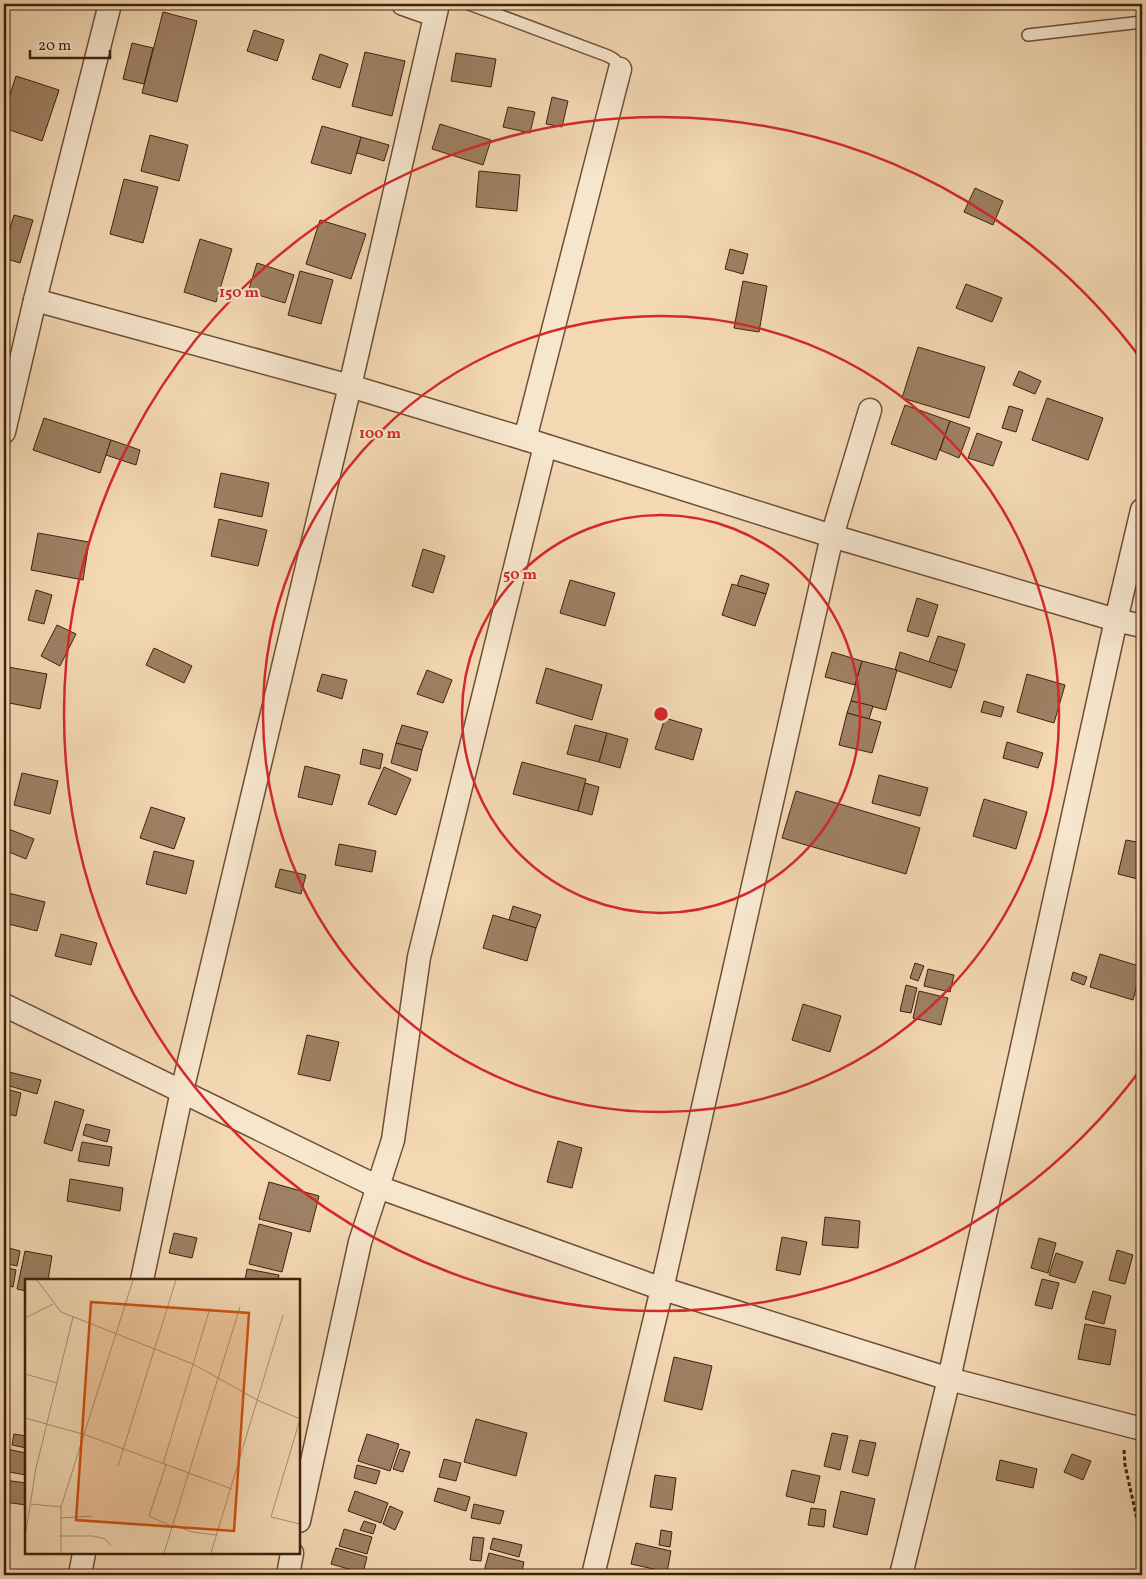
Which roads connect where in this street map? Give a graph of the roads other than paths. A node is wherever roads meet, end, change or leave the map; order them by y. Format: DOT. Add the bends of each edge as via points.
graph roads {
  1 [pos="110,4"];
  2 [pos="403,4"];
  3 [pos="470,4"];
  4 [pos="436,9"];
  5 [pos="1142,22"];
  6 [pos="1028,36"];
  7 [pos="620,69"];
  8 [pos="35,300"];
  9 [pos="350,386"];
  10 [pos="870,410"];
  11 [pos="4,432"];
  12 [pos="535,442"];
  13 [pos="1142,510"];
  14 [pos="832,536"];
  15 [pos="1116,620"];
  16 [pos="1142,626"];
  17 [pos="4,1005"];
  18 [pos="182,1091"];
  19 [pos="378,1187"];
  20 [pos="142,1279"];
  21 [pos="662,1288"];
  22 [pos="949,1378"];
  23 [pos="1132,1427"];
  24 [pos="300,1516"];
  25 [pos="84,1554"];
  26 [pos="292,1554"];
  27 [pos="80,1575"];
  28 [pos="288,1575"];
  29 [pos="592,1575"];
  30 [pos="901,1575"];
  1 -- 8 [label="street"];
  2 -- 4 [label="street"];
  3 -- 7 [label="lane" via="608,56 616,60"];
  4 -- 9 [label="street"];
  5 -- 6 [label="lane"];
  7 -- 12 [label="street"];
  8 -- 9 [label="street"];
  8 -- 11 [label="street"];
  9 -- 12 [label="street"];
  9 -- 18 [label="street"];
  10 -- 14 [label="street"];
  12 -- 14 [label="street"];
  12 -- 19 [label="street" via="418,957 393,1140"];
  13 -- 15 [label="street"];
  14 -- 15 [label="street"];
  14 -- 21 [label="street"];
  15 -- 16 [label="street"];
  15 -- 22 [label="street"];
  17 -- 18 [label="street"];
  18 -- 19 [label="street"];
  18 -- 20 [label="street"];
  19 -- 21 [label="street"];
  19 -- 24 [label="street" via="360,1242"];
  21 -- 22 [label="street"];
  21 -- 29 [label="street"];
  22 -- 23 [label="street"];
  22 -- 30 [label="street"];
  25 -- 27 [label="street"];
  26 -- 28 [label="street"];
}
